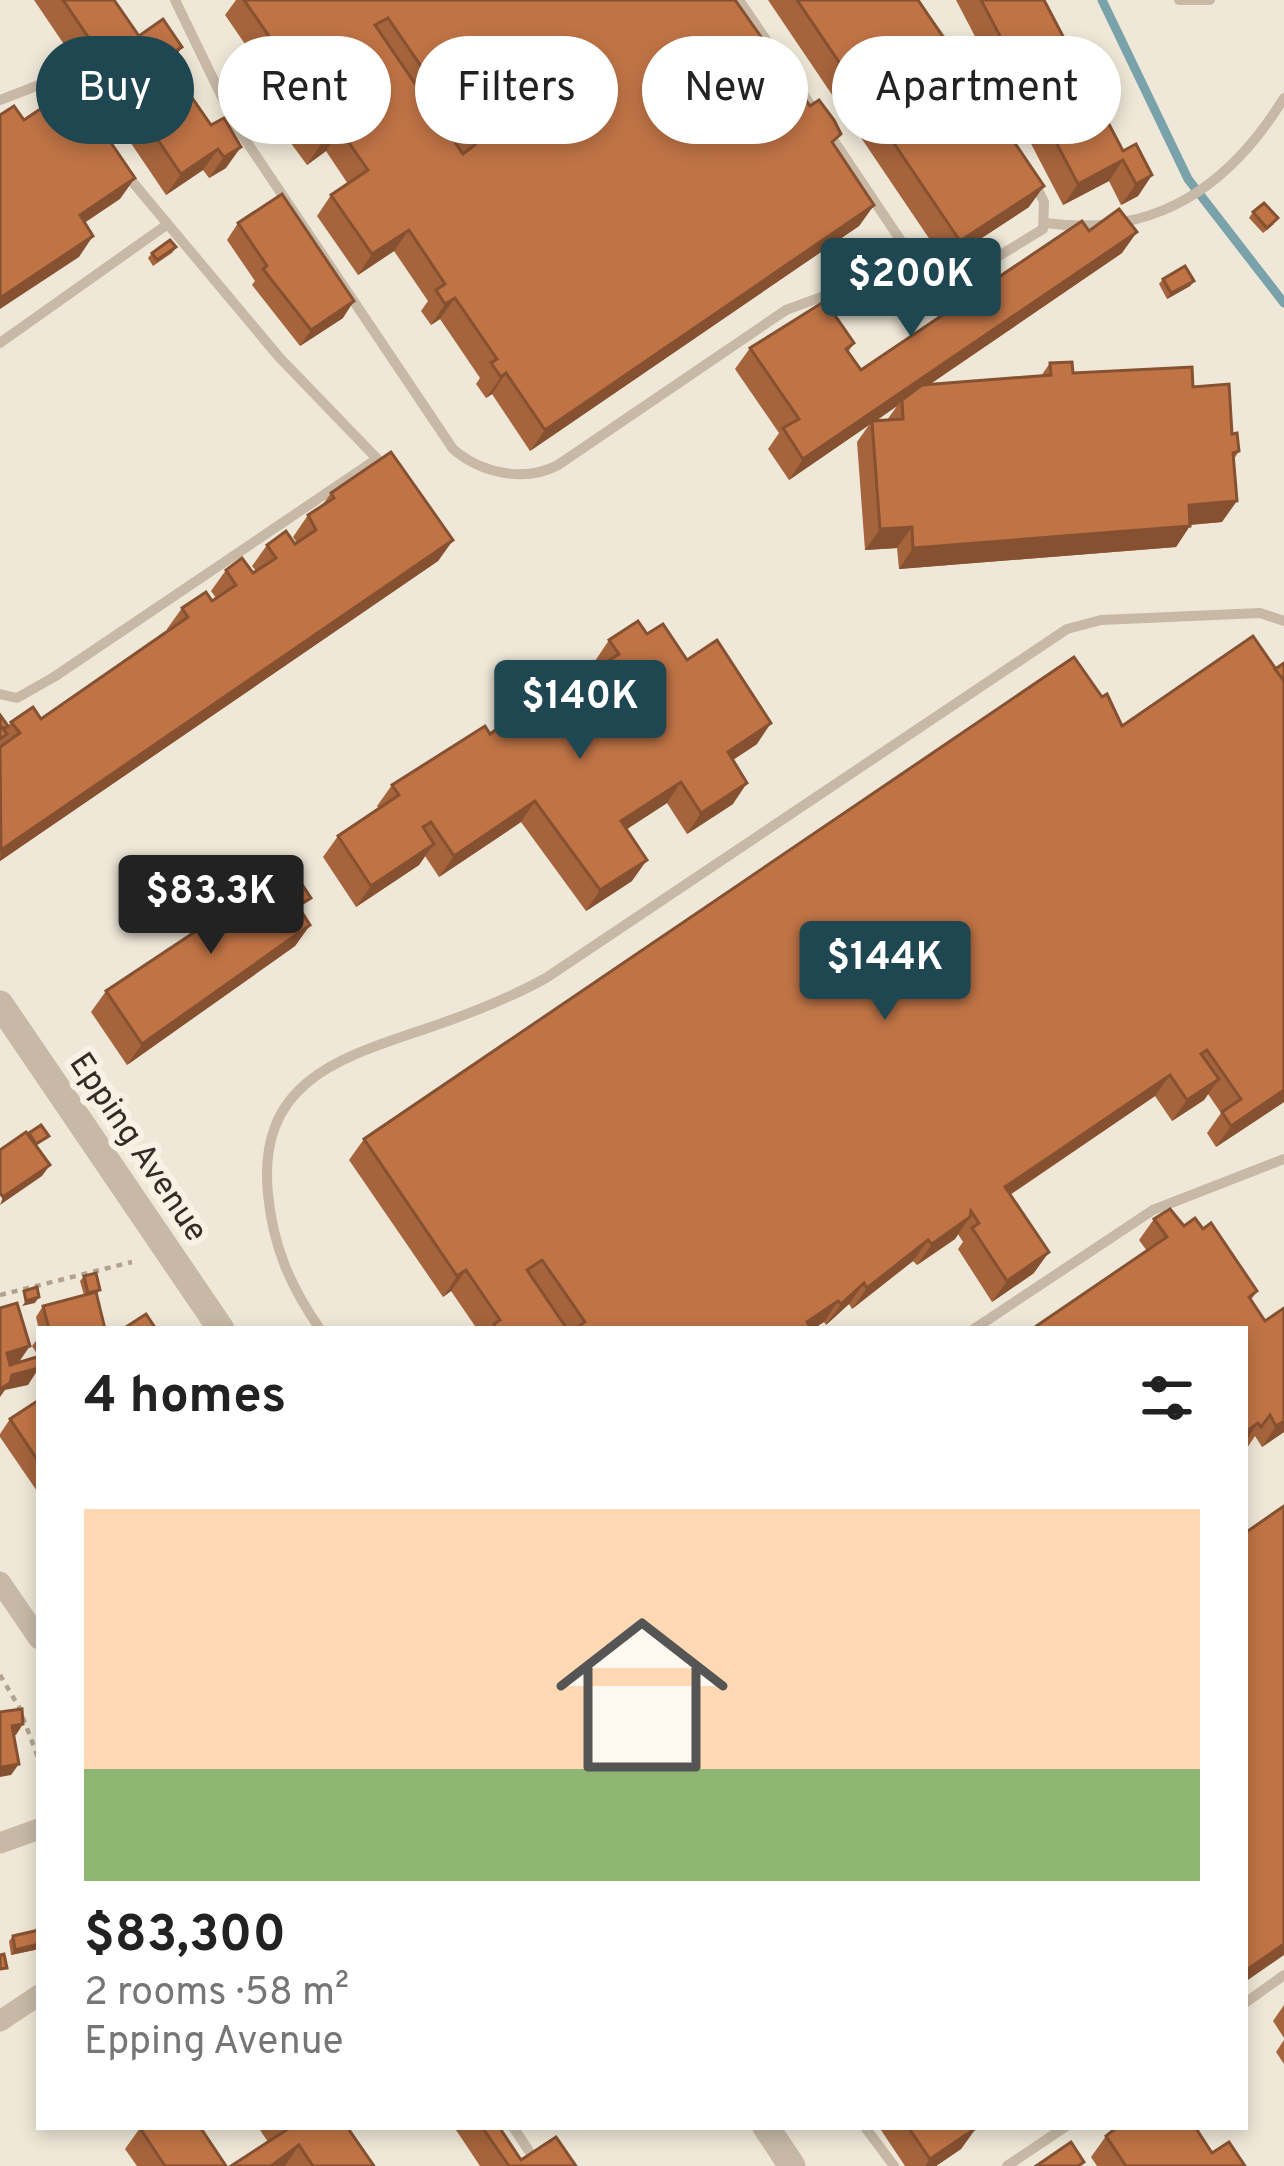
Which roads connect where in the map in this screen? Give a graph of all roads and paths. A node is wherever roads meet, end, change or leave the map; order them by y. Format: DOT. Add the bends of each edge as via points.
graph roads {
  1 [pos="175,0"];
  2 [pos="739,0"];
  3 [pos="911,0"];
  4 [pos="1179,0"];
  5 [pos="1210,0"];
  6 [pos="938,36"];
  7 [pos="36,86"];
  8 [pos="1284,98"];
  9 [pos="0,100"];
  10 [pos="110,152"];
  11 [pos="1026,165"];
  12 [pos="1046,223"];
  13 [pos="165,226"];
  14 [pos="932,287"];
  15 [pos="0,343"];
  16 [pos="377,459"];
  17 [pos="392,474"];
  18 [pos="1284,621"];
  19 [pos="0,694"];
  20 [pos="0,1004"];
  21 [pos="1284,1159"];
  22 [pos="132,1262"];
  23 [pos="0,1295"];
  24 [pos="219,1326"];
  25 [pos="318,1326"];
  26 [pos="979,1326"];
  27 [pos="0,1582"];
  28 [pos="36,1635"];
  29 [pos="0,1675"];
  30 [pos="36,1753"];
  31 [pos="36,1830"];
  32 [pos="0,1843"];
  33 [pos="1284,1975"];
  34 [pos="36,1997"];
  35 [pos="1248,2000"];
  36 [pos="0,2021"];
  37 [pos="515,2130"];
  38 [pos="768,2130"];
  39 [pos="868,2130"];
  40 [pos="1061,2130"];
  41 [pos="529,2151"];
  42 [pos="792,2166"];
  43 [pos="893,2166"];
  44 [pos="1007,2166"];
  1 -- 14 [label="lane" via="236,125 453,449 480,466 513,474 547,470 807,301"];
  2 -- 14 [label="lane"];
  3 -- 6 [label="lane"];
  4 -- 5 [label="lane"];
  7 -- 9 [label="lane"];
  8 -- 12 [label="lane" via="1241,157 1179,207"];
  10 -- 13 [label="lane"];
  11 -- 12 [label="lane"];
  12 -- 14 [label="lane" via="965,278"];
  13 -- 15 [label="lane"];
  13 -- 16 [label="lane"];
  16 -- 17 [label="lane"];
  16 -- 19 [label="lane" via="54,677 17,698"];
  18 -- 25 [label="lane" via="1260,613 1066,628 546,978 501,1003 330,1064 277,1117 264,1157 280,1257"];
  20 -- 24 [label="street, Epping Avenue"];
  21 -- 26 [label="lane" via="1153,1210"];
  22 -- 23 [label="path"];
  27 -- 28 [label="street"];
  29 -- 30 [label="path"];
  31 -- 32 [label="street"];
  33 -- 35 [label="lane"];
  34 -- 36 [label="street"];
  37 -- 41 [label="lane"];
  38 -- 42 [label="street"];
  39 -- 43 [label="lane"];
  40 -- 44 [label="lane"];
}
